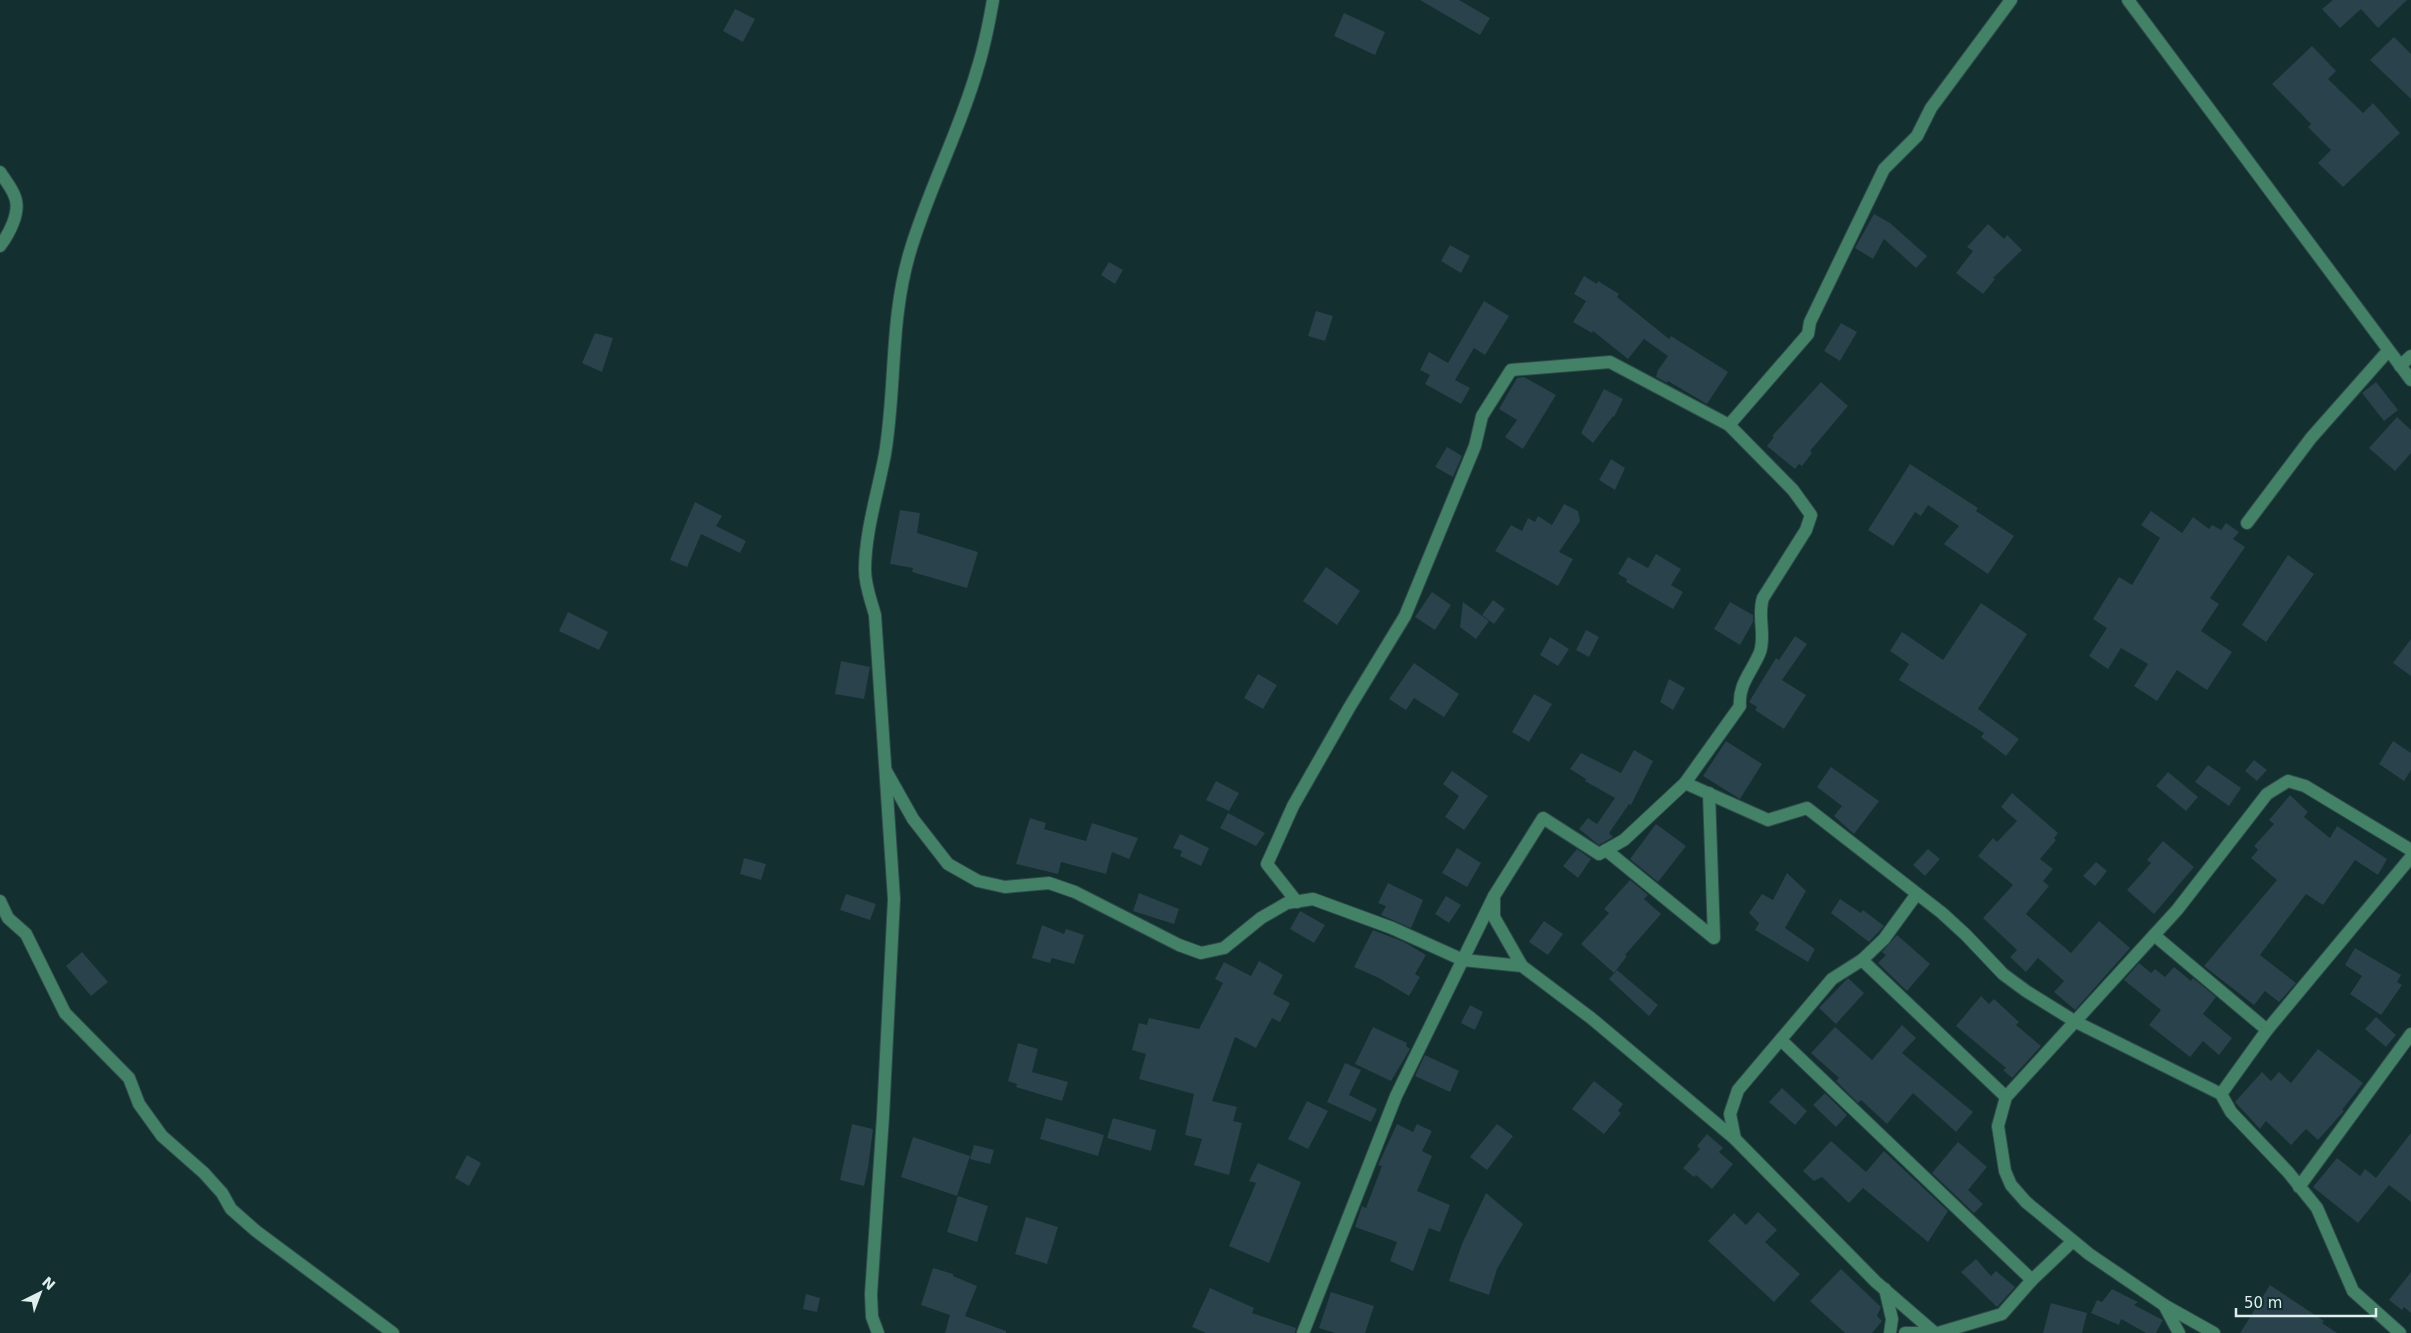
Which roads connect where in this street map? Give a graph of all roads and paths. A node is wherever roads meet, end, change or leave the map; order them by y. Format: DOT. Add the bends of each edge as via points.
graph roads {
  1 [pos="993,0"];
  2 [pos="2012,0"];
  3 [pos="2128,0"];
  4 [pos="0,172"];
  5 [pos="0,246"];
  6 [pos="2388,351"];
  7 [pos="2411,356"];
  8 [pos="2400,366"];
  9 [pos="2411,380"];
  10 [pos="1729,425"];
  11 [pos="2247,523"];
  12 [pos="885,769"];
  13 [pos="1685,783"];
  14 [pos="1708,794"];
  15 [pos="1606,850"];
  16 [pos="2411,850"];
  17 [pos="2411,857"];
  18 [pos="1916,895"];
  19 [pos="1494,896"];
  20 [pos="0,901"];
  21 [pos="1297,902"];
  22 [pos="2154,935"];
  23 [pos="1463,960"];
  24 [pos="1862,960"];
  25 [pos="1522,966"];
  26 [pos="2076,1022"];
  27 [pos="2267,1030"];
  28 [pos="2411,1034"];
  29 [pos="1780,1040"];
  30 [pos="2221,1094"];
  31 [pos="2006,1097"];
  32 [pos="1735,1139"];
  33 [pos="2299,1186"];
  34 [pos="2073,1241"];
  35 [pos="2032,1280"];
  36 [pos="1885,1290"];
  37 [pos="2164,1305"];
  38 [pos="393,1333"];
  39 [pos="878,1333"];
  40 [pos="1303,1333"];
  41 [pos="1890,1333"];
  42 [pos="1905,1333"];
  43 [pos="1923,1333"];
  44 [pos="1936,1333"];
  45 [pos="2179,1333"];
  46 [pos="2214,1333"];
  47 [pos="2400,1333"];
  1 -- 12 [label="street" via="977,71 909,254 896,320 885,452 865,569 874,615"];
  2 -- 10 [label="street" via="1931,108 1917,136 1884,169 1810,322 1808,334"];
  3 -- 6 [label="street"];
  4 -- 5 [label="street" via="16,198 16,214"];
  6 -- 8 [label="street"];
  6 -- 11 [label="street" via="2311,438"];
  7 -- 8 [label="street"];
  8 -- 9 [label="street"];
  10 -- 13 [label="street" via="1793,490 1811,515 1806,530 1763,598 1760,651 1742,685 1740,706"];
  10 -- 21 [label="street" via="1610,362 1511,370 1482,416 1476,446 1405,616 1292,806 1267,864"];
  12 -- 21 [label="street" via="914,819 948,864 978,881 1005,888 1049,883 1201,953 1224,948 1261,918 1287,903"];
  12 -- 39 [label="street" via="894,899 871,1294 872,1317"];
  13 -- 14 [label="street"];
  13 -- 15 [label="street" via="1624,840"];
  14 -- 15 [label="street" via="1714,938"];
  14 -- 18 [label="street" via="1768,820 1807,808"];
  15 -- 19 [label="street" via="1599,854 1544,818"];
  16 -- 22 [label="street" via="2305,786 2288,782 2267,794"];
  17 -- 27 [label="street"];
  18 -- 24 [label="street" via="1884,939"];
  18 -- 26 [label="street" via="1942,913 2003,974 2041,1002"];
  19 -- 23 [label="street"];
  19 -- 25 [label="street" via="1494,918"];
  20 -- 38 [label="street" via="8,918 26,934 65,1013 129,1078 139,1104 162,1136 222,1192 231,1210"];
  21 -- 23 [label="street" via="1313,899 1392,928"];
  22 -- 26 [label="street"];
  22 -- 27 [label="street"];
  23 -- 25 [label="street"];
  23 -- 40 [label="street" via="1396,1096"];
  24 -- 29 [label="street" via="1832,979"];
  24 -- 31 [label="street"];
  25 -- 32 [label="street" via="1591,1018"];
  26 -- 30 [label="street"];
  26 -- 31 [label="street"];
  27 -- 30 [label="street"];
  28 -- 33 [label="street"];
  29 -- 32 [label="street" via="1738,1090 1730,1114"];
  29 -- 35 [label="street"];
  30 -- 33 [label="street" via="2231,1112"];
  31 -- 34 [label="street" via="1998,1126 2005,1171 2011,1185 2026,1202"];
  32 -- 36 [label="street"];
  33 -- 47 [label="street" via="2317,1208 2353,1291"];
  34 -- 35 [label="street"];
  34 -- 37 [label="street"];
  35 -- 44 [label="street" via="2002,1314"];
  36 -- 41 [label="street" via="1892,1319"];
  36 -- 44 [label="street"];
  37 -- 45 [label="street"];
  37 -- 46 [label="street"];
  42 -- 43 [label="street"];
}
